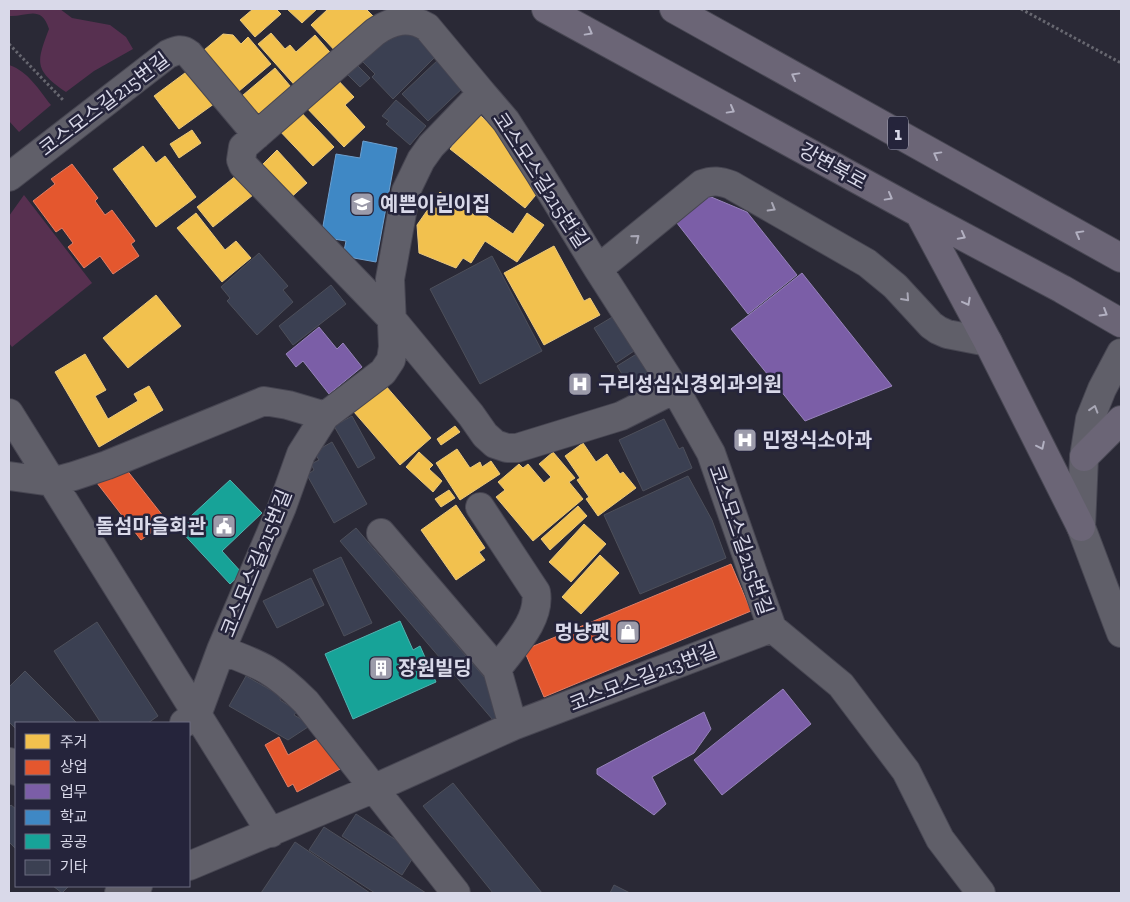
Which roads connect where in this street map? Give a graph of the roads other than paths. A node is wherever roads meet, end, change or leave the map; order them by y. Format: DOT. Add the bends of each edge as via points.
graph roads {
  1 [pos="546,9"];
  2 [pos="674,9"];
  3 [pos="482,93"];
  4 [pos="257,135"];
  5 [pos="9,177"];
  6 [pos="919,213"];
  7 [pos="1121,258"];
  8 [pos="598,269"];
  9 [pos="390,317"];
  10 [pos="1121,324"];
  11 [pos="988,342"];
  12 [pos="1121,353"];
  13 [pos="675,389"];
  14 [pos="9,413"];
  15 [pos="325,416"];
  16 [pos="1121,420"];
  17 [pos="1084,457"];
  18 [pos="9,476"];
  19 [pos="52,482"];
  20 [pos="480,507"];
  21 [pos="1082,527"];
  22 [pos="381,533"];
  23 [pos="772,628"];
  24 [pos="1121,633"];
  25 [pos="221,650"];
  26 [pos="497,669"];
  27 [pos="191,719"];
  28 [pos="514,726"];
  29 [pos="375,788"];
  30 [pos="271,833"];
  31 [pos="190,866"];
  32 [pos="135,887"];
  33 [pos="120,893"];
  34 [pos="456,893"];
  35 [pos="981,893"];
  1 -- 6 [label="highway, 강변북로, one-way"];
  7 -- 2 [label="highway, 1, one-way"];
  3 -- 4 [label="street, 코스모스길215번길" via="427,28 417,21 397,21 375,32"];
  3 -- 8 [label="street, 코스모스길215번길" via="506,121"];
  3 -- 9 [label="street, 코스모스길215번길" via="431,146 406,191 390,279"];
  4 -- 5 [label="street, 코스모스길215번길" via="189,54 178,49"];
  4 -- 9 [label="street, 코스모스길215번길" via="243,147 243,165"];
  6 -- 10 [label="highway, 강변북로, one-way" via="1062,288"];
  6 -- 11 [label="highway, one-way"];
  8 -- 11 [label="street, 코스모스길215번길, one-way" via="702,184 720,181 866,263 895,286 938,330"];
  8 -- 13 [label="street, 코스모스길215번길"];
  9 -- 13 [label="street, 코스모스길215번길" via="484,435 507,448 517,448 621,416"];
  9 -- 15 [label="street, 코스모스길215번길" via="391,360 383,372"];
  11 -- 21 [label="highway, one-way"];
  17 -- 12 [label="street, one-way" via="1095,404"];
  13 -- 23 [label="street, 코스모스길215번길" via="711,453"];
  14 -- 19 [label="street"];
  15 -- 19 [label="street" via="277,403 255,403 107,465"];
  15 -- 25 [label="street, 코스모스길215번길" via="301,454"];
  16 -- 17 [label="highway"];
  17 -- 21 [label="street"];
  18 -- 19 [label="street"];
  19 -- 27 [label="street"];
  20 -- 26 [label="street" via="538,599 533,617"];
  21 -- 24 [label="street"];
  22 -- 26 [label="street"];
  23 -- 28 [label="street, 코스모스길213번길"];
  23 -- 35 [label="street, 코스모스길215번길" via="841,685 906,771 940,839"];
  25 -- 27 [label="street, 코스모스길215번길"];
  25 -- 29 [label="street" via="282,678 306,702"];
  26 -- 28 [label="street"];
  27 -- 30 [label="street"];
  28 -- 29 [label="street, 코스모스길213번길"];
  29 -- 30 [label="street, 코스모스길213번길"];
  29 -- 34 [label="street"];
  30 -- 31 [label="street, 코스모스길213번길"];
  32 -- 33 [label="street"];
}
